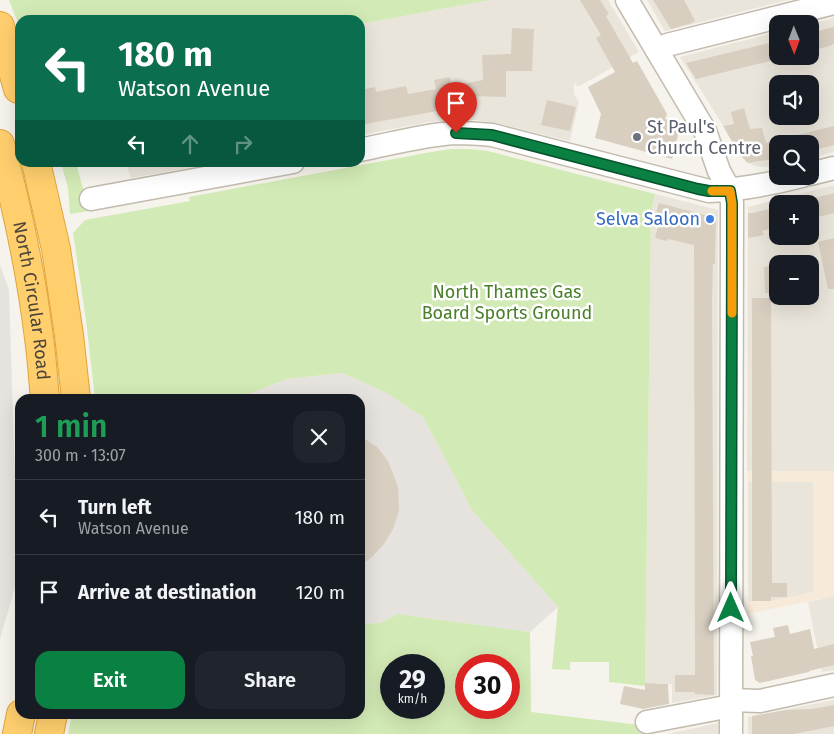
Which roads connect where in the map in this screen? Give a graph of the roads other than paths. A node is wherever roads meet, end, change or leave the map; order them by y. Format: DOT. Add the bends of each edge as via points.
graph roads {
  1 [pos="628,0"];
  2 [pos="834,3"];
  3 [pos="0,26"];
  4 [pos="0,44"];
  5 [pos="657,50"];
  6 [pos="15,78"];
  7 [pos="15,82"];
  8 [pos="365,149"];
  9 [pos="2,156"];
  10 [pos="37,167"];
  11 [pos="266,167"];
  12 [pos="834,168"];
  13 [pos="819,172"];
  14 [pos="769,183"];
  15 [pos="730,191"];
  16 [pos="91,199"];
  17 [pos="45,394"];
  18 [pos="76,394"];
  19 [pos="834,685"];
  20 [pos="731,703"];
  21 [pos="20,719"];
  22 [pos="52,719"];
  23 [pos="647,722"];
  24 [pos="17,734"];
  25 [pos="49,734"];
  26 [pos="731,734"];
  1 -- 5 [label="street"];
  2 -- 5 [label="street"];
  3 -- 6 [label="highway"];
  4 -- 7 [label="highway"];
  5 -- 15 [label="street" via="705,131 723,151 733,172"];
  8 -- 15 [label="street" via="456,133 492,135 698,189"];
  9 -- 17 [label="highway, North Circular Road" via="26,254 40,338"];
  10 -- 18 [label="highway, North Circular Road" via="56,248"];
  11 -- 16 [label="street"];
  12 -- 13 [label="street"];
  14 -- 15 [label="street"];
  15 -- 20 [label="street"];
  19 -- 20 [label="street" via="760,701"];
  20 -- 23 [label="street"];
  20 -- 26 [label="street"];
  21 -- 24 [label="highway"];
  22 -- 25 [label="highway"];
}
